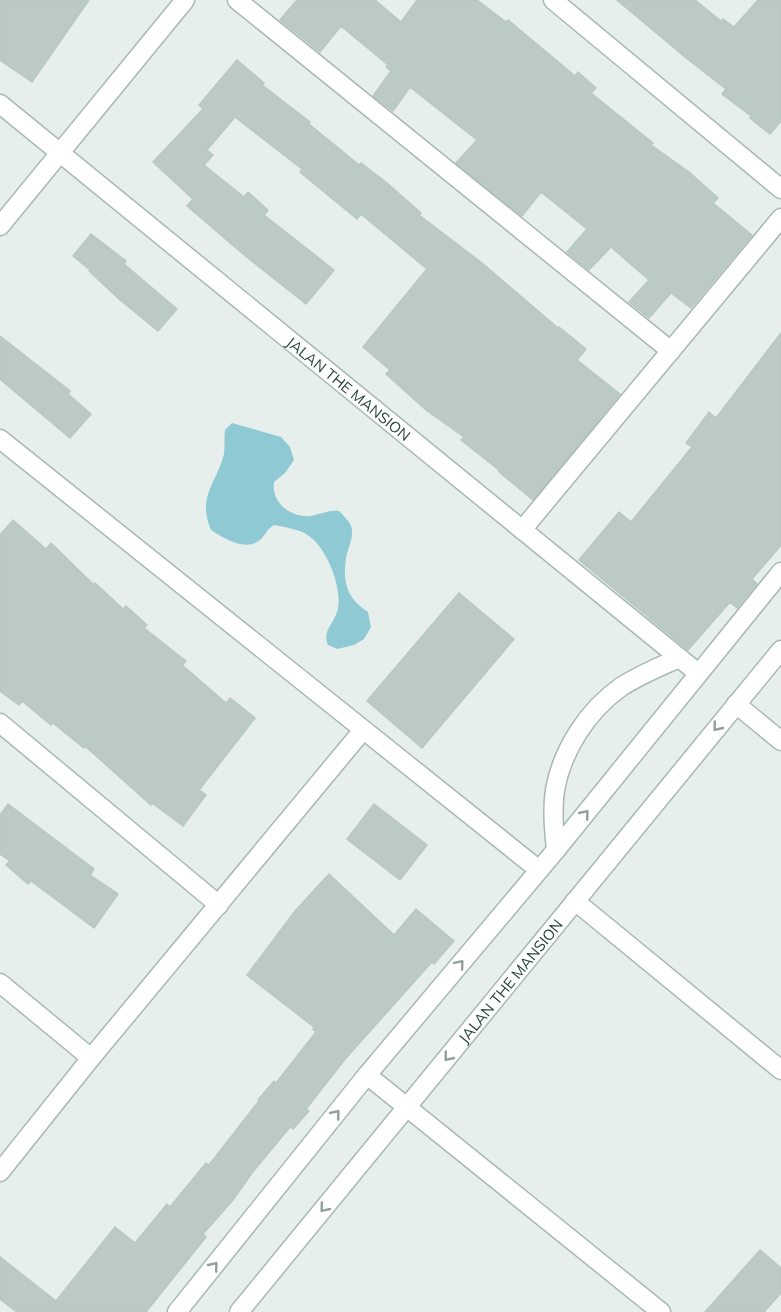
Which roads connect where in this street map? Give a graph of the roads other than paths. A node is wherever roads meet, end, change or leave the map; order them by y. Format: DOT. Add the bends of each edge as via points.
graph roads {
  1 [pos="185,0"];
  2 [pos="237,0"];
  3 [pos="553,0"];
  4 [pos="0,104"];
  5 [pos="61,152"];
  6 [pos="781,189"];
  7 [pos="781,218"];
  8 [pos="0,226"];
  9 [pos="671,351"];
  10 [pos="0,439"];
  11 [pos="522,530"];
  12 [pos="781,572"];
  13 [pos="781,650"];
  14 [pos="680,658"];
  15 [pos="698,673"];
  16 [pos="736,704"];
  17 [pos="0,723"];
  18 [pos="363,730"];
  19 [pos="781,741"];
  20 [pos="556,850"];
  21 [pos="539,870"];
  22 [pos="575,901"];
  23 [pos="219,905"];
  24 [pos="0,983"];
  25 [pos="91,1058"];
  26 [pos="781,1070"];
  27 [pos="367,1075"];
  28 [pos="407,1107"];
  29 [pos="0,1172"];
  30 [pos="249,1309"];
  31 [pos="177,1312"];
  32 [pos="661,1312"];
  1 -- 5 [label="street"];
  2 -- 9 [label="street"];
  3 -- 6 [label="street"];
  4 -- 5 [label="street, JALAN THE MANSION"];
  5 -- 8 [label="street"];
  5 -- 11 [label="street, JALAN THE MANSION"];
  7 -- 9 [label="street"];
  9 -- 11 [label="street"];
  10 -- 18 [label="street"];
  11 -- 14 [label="street, JALAN THE MANSION"];
  12 -- 15 [label="street"];
  13 -- 16 [label="street, JALAN THE MANSION"];
  14 -- 15 [label="street, JALAN THE MANSION"];
  14 -- 20 [label="street" via="621,687 578,732 555,789"];
  20 -- 15 [label="street, one-way"];
  16 -- 19 [label="street"];
  16 -- 22 [label="street, JALAN THE MANSION, one-way"];
  17 -- 23 [label="street"];
  18 -- 21 [label="street"];
  18 -- 23 [label="street"];
  20 -- 21 [label="street"];
  27 -- 21 [label="street, one-way"];
  22 -- 26 [label="street"];
  22 -- 28 [label="street, JALAN THE MANSION, one-way"];
  23 -- 25 [label="street"];
  24 -- 25 [label="street"];
  25 -- 29 [label="street"];
  27 -- 28 [label="street"];
  31 -- 27 [label="street, one-way"];
  28 -- 30 [label="street, JALAN THE MANSION, one-way"];
  28 -- 32 [label="street"];
}
